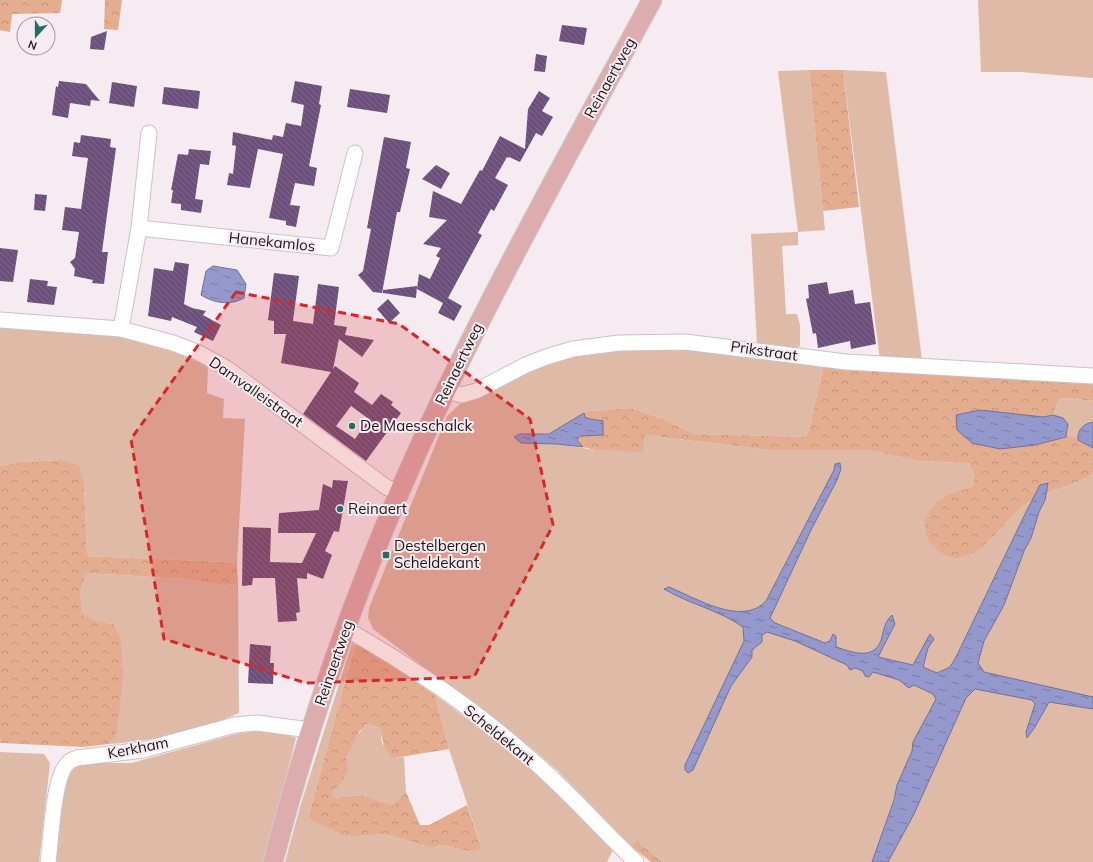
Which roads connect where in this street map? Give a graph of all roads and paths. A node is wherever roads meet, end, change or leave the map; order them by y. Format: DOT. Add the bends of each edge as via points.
graph roads {
  1 [pos="652,0"];
  2 [pos="148,133"];
  3 [pos="356,152"];
  4 [pos="139,228"];
  5 [pos="0,320"];
  6 [pos="121,329"];
  7 [pos="1093,376"];
  8 [pos="445,391"];
  9 [pos="399,493"];
  10 [pos="346,629"];
  11 [pos="310,730"];
  12 [pos="48,862"];
  13 [pos="273,862"];
  14 [pos="636,862"];
  1 -- 8 [label="main road, Reinaertweg" via="534,218"];
  2 -- 4 [label="street"];
  3 -- 4 [label="street, Hanekamlos" via="331,248"];
  4 -- 6 [label="street"];
  5 -- 6 [label="street, Damvalleistraat"];
  6 -- 9 [label="street, Damvalleistraat" via="173,343 199,353 228,369 386,487"];
  7 -- 8 [label="street, Prikstraat" via="846,362 685,342 626,343 573,349 546,357 476,391 462,395"];
  8 -- 9 [label="main road, Reinaertweg"];
  9 -- 10 [label="main road, Reinaertweg"];
  10 -- 11 [label="main road, Reinaertweg"];
  10 -- 14 [label="street, Scheldekant" via="450,696 512,742"];
  11 -- 12 [label="street, Kerkham" via="257,723 235,726 143,750 77,758 69,762 61,772 57,786"];
  11 -- 13 [label="main road, Reinaertweg"];
}
